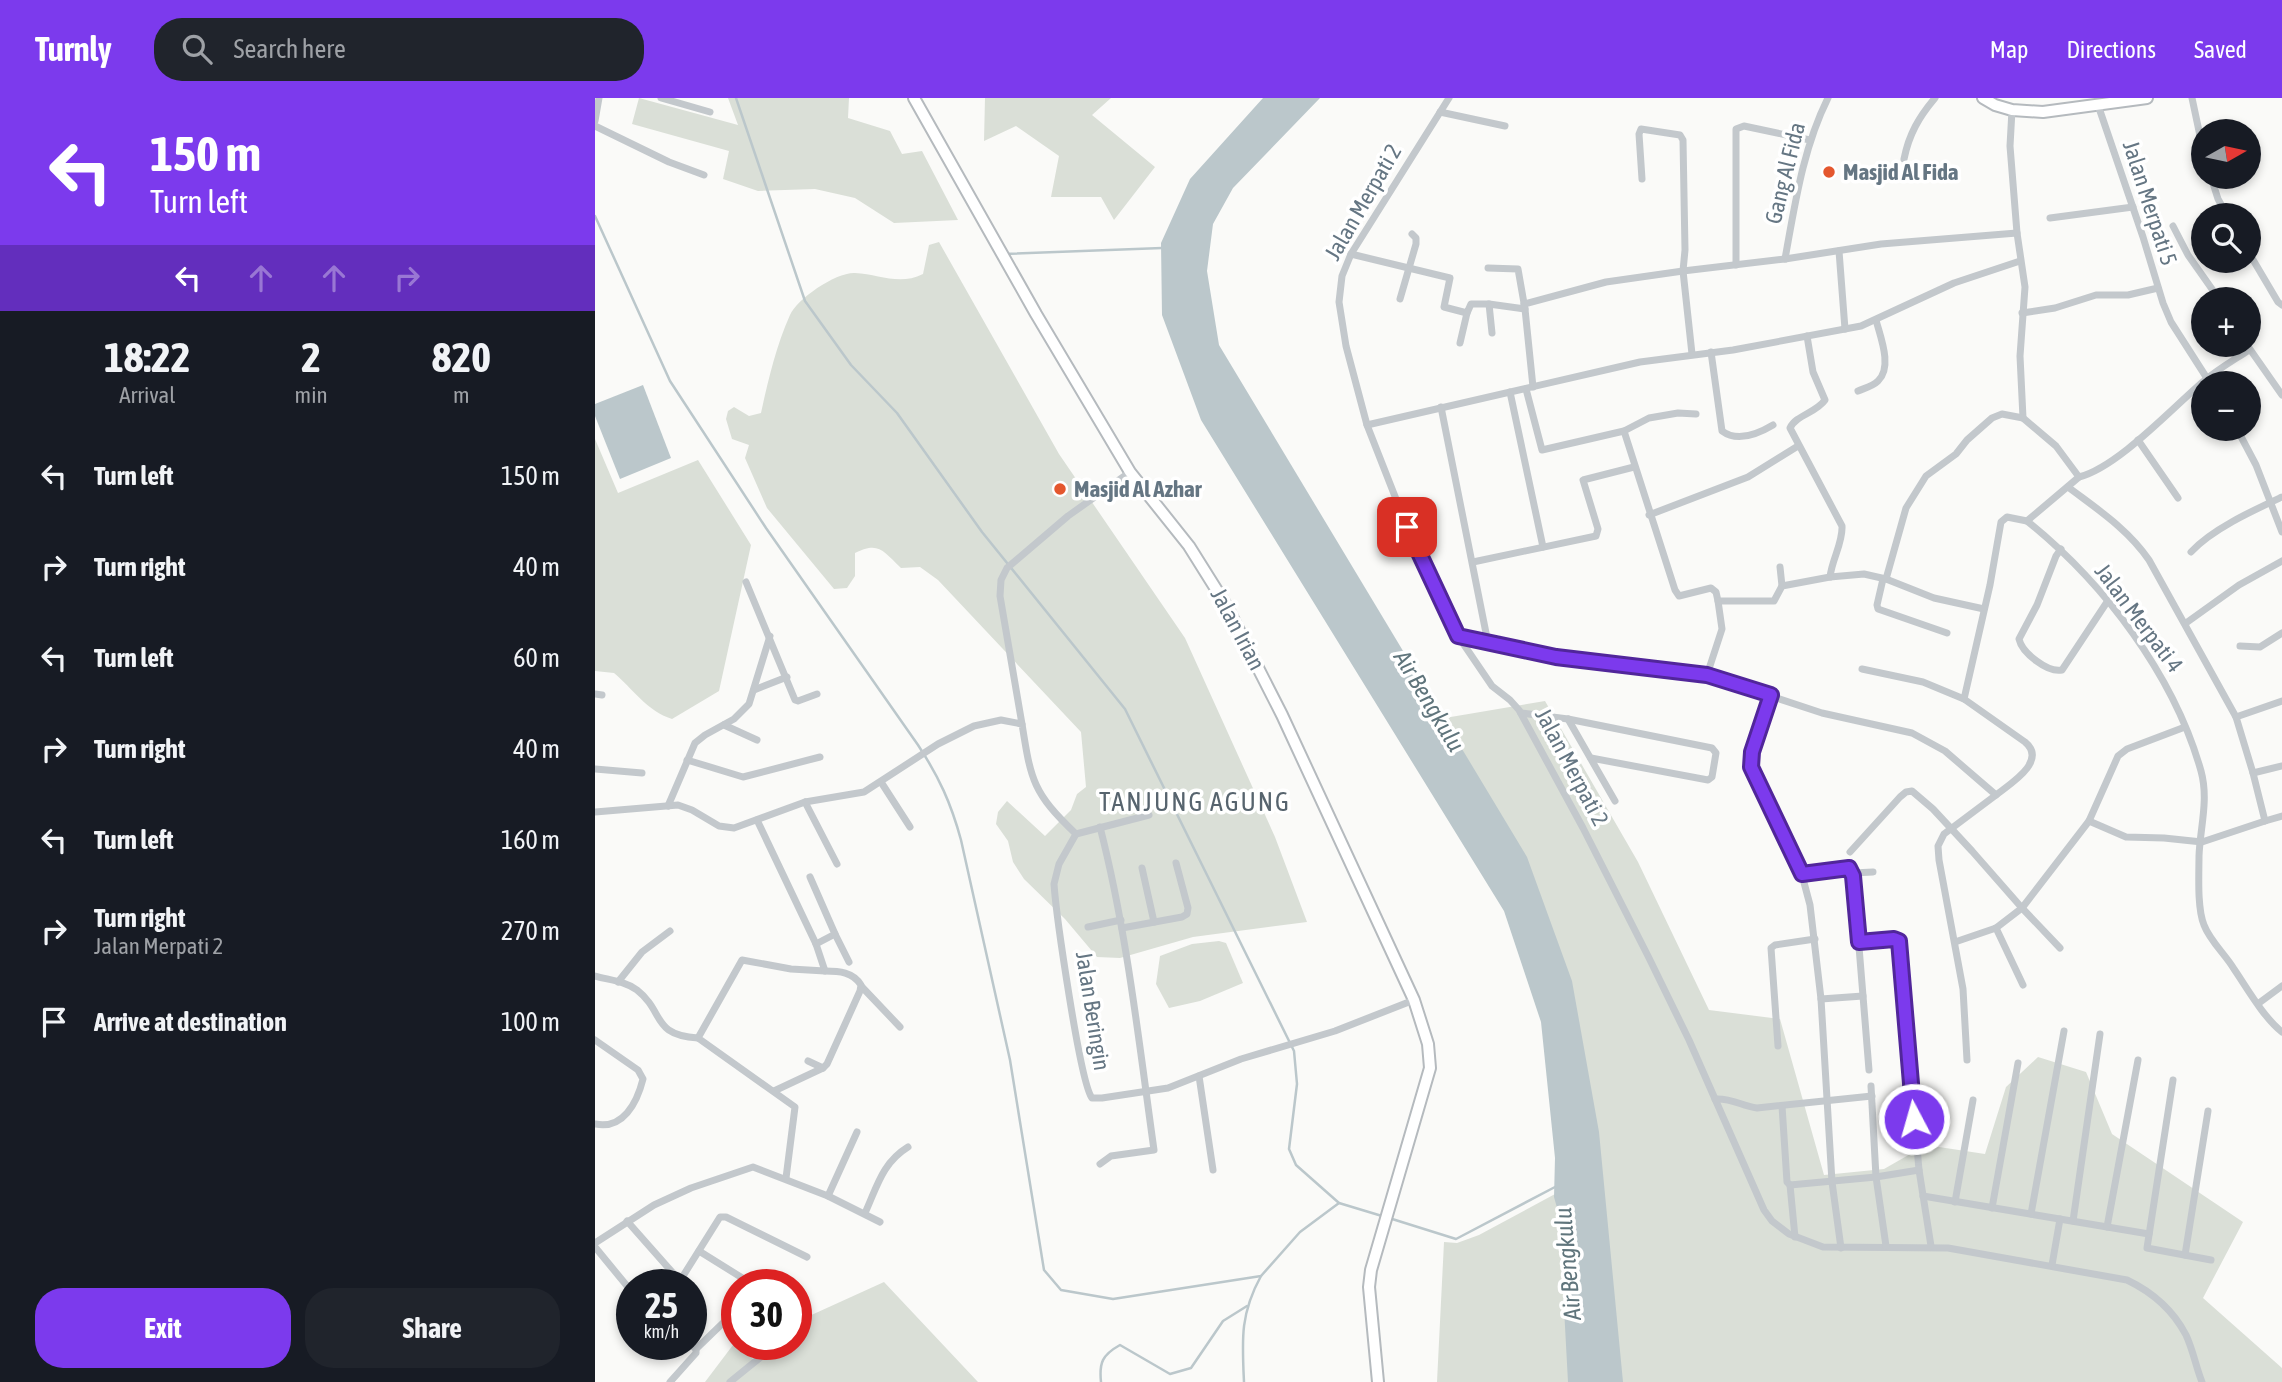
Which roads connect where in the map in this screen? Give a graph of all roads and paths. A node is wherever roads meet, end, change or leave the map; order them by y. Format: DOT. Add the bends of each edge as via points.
graph roads {
  1 [pos="599,98"];
  2 [pos="661,98"];
  3 [pos="914,98"];
  4 [pos="1449,98"];
  5 [pos="1828,98"];
  6 [pos="1934,98"];
  7 [pos="1983,98"];
  8 [pos="2147,98"];
  9 [pos="2192,98"];
  10 [pos="2098,105"];
  11 [pos="2012,110"];
  12 [pos="709,112"];
  13 [pos="1440,112"];
  14 [pos="2196,119"];
  15 [pos="595,123"];
  16 [pos="1505,126"];
  17 [pos="1810,140"];
  18 [pos="1904,159"];
  19 [pos="704,175"];
  20 [pos="1641,179"];
  21 [pos="2133,208"];
  22 [pos="2050,218"];
  23 [pos="2173,226"];
  24 [pos="2017,233"];
  25 [pos="1412,234"];
  26 [pos="1839,251"];
  27 [pos="1351,254"];
  28 [pos="1785,259"];
  29 [pos="2020,261"];
  30 [pos="1736,265"];
  31 [pos="1409,268"];
  32 [pos="1488,268"];
  33 [pos="1682,271"];
  34 [pos="2261,273"];
  35 [pos="2211,287"];
  36 [pos="2158,288"];
  37 [pos="1400,299"];
  38 [pos="1489,304"];
  39 [pos="2282,305"];
  40 [pos="1524,307"];
  41 [pos="1467,313"];
  42 [pos="2022,313"];
  43 [pos="1876,320"];
  44 [pos="1845,329"];
  45 [pos="1492,333"];
  46 [pos="1807,336"];
  47 [pos="1460,343"];
  48 [pos="1711,352"];
  49 [pos="1692,354"];
  50 [pos="2236,357"];
  51 [pos="2255,357"];
  52 [pos="2202,371"];
  53 [pos="2220,371"];
  54 [pos="1529,388"];
  55 [pos="1858,391"];
  56 [pos="1510,392"];
  57 [pos="2191,395"];
  58 [pos="2282,395"];
  59 [pos="1441,407"];
  60 [pos="1696,414"];
  61 [pos="2022,418"];
  62 [pos="1367,425"];
  63 [pos="1773,425"];
  64 [pos="1623,431"];
  65 [pos="2138,440"];
  66 [pos="2243,441"];
  67 [pos="1798,446"];
  68 [pos="1635,467"];
  69 [pos="1130,472"];
  70 [pos="2079,477"];
  71 [pos="2068,486"];
  72 [pos="2282,497"];
  73 [pos="2178,498"];
  74 [pos="2269,503"];
  75 [pos="1649,515"];
  76 [pos="2027,521"];
  77 [pos="2282,532"];
  78 [pos="1543,547"];
  79 [pos="2061,550"];
  80 [pos="2191,552"];
  81 [pos="2282,561"];
  82 [pos="1473,562"];
  83 [pos="1780,567"];
  84 [pos="1830,577"];
  85 [pos="1885,579"];
  86 [pos="746,582"];
  87 [pos="1782,586"];
  88 [pos="1719,601"];
  89 [pos="2107,602"];
  90 [pos="1984,609"];
  91 [pos="2186,623"];
  92 [pos="2282,632"];
  93 [pos="1947,633"];
  94 [pos="770,636"];
  95 [pos="1458,636"];
  96 [pos="1489,643"];
  97 [pos="2240,646"];
  98 [pos="1862,668"];
  99 [pos="1707,675"];
  100 [pos="787,677"];
  101 [pos="754,690"];
  102 [pos="817,694"];
  103 [pos="1771,695"];
  104 [pos="1963,699"];
  105 [pos="2278,703"];
  106 [pos="1521,713"];
  107 [pos="2235,717"];
  108 [pos="1567,719"];
  109 [pos="1022,724"];
  110 [pos="724,725"];
  111 [pos="2185,727"];
  112 [pos="757,740"];
  113 [pos="820,757"];
  114 [pos="1591,758"];
  115 [pos="687,760"];
  116 [pos="2282,766"];
  117 [pos="595,769"];
  118 [pos="642,773"];
  119 [pos="2253,773"];
  120 [pos="881,782"];
  121 [pos="1996,795"];
  122 [pos="1615,801"];
  123 [pos="805,802"];
  124 [pos="668,806"];
  125 [pos="595,812"];
  126 [pos="1149,815"];
  127 [pos="2282,816"];
  128 [pos="757,820"];
  129 [pos="2089,821"];
  130 [pos="2265,821"];
  131 [pos="909,827"];
  132 [pos="1100,827"];
  133 [pos="1952,829"];
  134 [pos="1076,834"];
  135 [pos="2201,842"];
  136 [pos="1850,852"];
  137 [pos="1176,863"];
  138 [pos="837,864"];
  139 [pos="1142,868"];
  140 [pos="1873,872"];
  141 [pos="1853,873"];
  142 [pos="1802,874"];
  143 [pos="810,877"];
  144 [pos="2022,908"];
  145 [pos="1154,922"];
  146 [pos="1121,924"];
  147 [pos="1088,927"];
  148 [pos="1996,928"];
  149 [pos="670,931"];
  150 [pos="835,934"];
  151 [pos="1815,939"];
  152 [pos="1859,942"];
  153 [pos="1955,942"];
  154 [pos="816,944"];
  155 [pos="2060,948"];
  156 [pos="849,962"];
  157 [pos="825,971"];
  158 [pos="595,976"];
  159 [pos="618,982"];
  160 [pos="2023,985"];
  161 [pos="2282,986"];
  162 [pos="862,987"];
  163 [pos="1863,996"];
  164 [pos="1821,999"];
  165 [pos="1414,1000"];
  166 [pos="2259,1003"];
  167 [pos="900,1027"];
  168 [pos="2064,1031"];
  169 [pos="2282,1032"];
  170 [pos="2100,1034"];
  171 [pos="698,1038"];
  172 [pos="595,1040"];
  173 [pos="1778,1046"];
  174 [pos="1968,1060"];
  175 [pos="2138,1060"];
  176 [pos="809,1061"];
  177 [pos="2018,1063"];
  178 [pos="823,1068"];
  179 [pos="1869,1069"];
  180 [pos="1199,1076"];
  181 [pos="2173,1080"];
  182 [pos="1871,1086"];
  183 [pos="774,1091"];
  184 [pos="1145,1093"];
  185 [pos="1872,1096"];
  186 [pos="1715,1099"];
  187 [pos="1828,1100"];
  188 [pos="1973,1100"];
  189 [pos="1782,1106"];
  190 [pos="2208,1111"];
  191 [pos="595,1124"];
  192 [pos="857,1132"];
  193 [pos="908,1147"];
  194 [pos="1100,1164"];
  195 [pos="1213,1170"];
  196 [pos="1919,1170"];
  197 [pos="1876,1177"];
  198 [pos="786,1178"];
  199 [pos="1832,1182"];
  200 [pos="1790,1185"];
  201 [pos="828,1196"];
  202 [pos="1923,1196"];
  203 [pos="1955,1202"];
  204 [pos="1992,1208"];
  205 [pos="865,1213"];
  206 [pos="2031,1214"];
  207 [pos="2060,1219"];
  208 [pos="627,1221"];
  209 [pos="2073,1221"];
  210 [pos="880,1222"];
  211 [pos="2108,1227"];
  212 [pos="2149,1234"];
  213 [pos="1795,1237"];
  214 [pos="595,1245"];
  215 [pos="1886,1246"];
  216 [pos="1931,1246"];
  217 [pos="1841,1248"];
  218 [pos="699,1251"];
  219 [pos="2185,1255"];
  220 [pos="807,1257"];
  221 [pos="2211,1260"];
  222 [pos="2052,1265"];
  223 [pos="667,1269"];
  224 [pos="688,1269"];
  225 [pos="728,1269"];
  226 [pos="616,1272"];
  227 [pos="721,1324"];
  228 [pos="707,1335"];
  229 [pos="690,1360"];
  230 [pos="757,1360"];
  231 [pos="670,1382"];
  232 [pos="730,1382"];
  233 [pos="1378,1382"];
  234 [pos="2202,1382"];
  1 -- 15 [label="street"];
  2 -- 12 [label="street"];
  3 -- 69 [label="main road, Jalan Irian"];
  4 -- 13 [label="street, Jalan Merpati 2"];
  5 -- 17 [label="street, Gang Al Fida"];
  6 -- 18 [label="street" via="1911,132"];
  7 -- 11 [label="main road"];
  8 -- 10 [label="main road"];
  9 -- 14 [label="street"];
  10 -- 11 [label="main road" via="2043,112"];
  10 -- 21 [label="street, Jalan Merpati 5"];
  11 -- 24 [label="street"];
  13 -- 16 [label="street"];
  13 -- 27 [label="street, Jalan Merpati 2"];
  15 -- 19 [label="street"];
  17 -- 28 [label="street, Gang Al Fida"];
  17 -- 30 [label="street" via="1744,126 1736,130"];
  20 -- 33 [label="street" via="1641,129 1679,135 1683,140"];
  21 -- 22 [label="street"];
  21 -- 36 [label="street, Jalan Merpati 5"];
  23 -- 35 [label="street"];
  24 -- 26 [label="street"];
  24 -- 29 [label="street"];
  25 -- 31 [label="street" via="1416,241"];
  26 -- 28 [label="street"];
  26 -- 44 [label="street"];
  27 -- 31 [label="street"];
  27 -- 62 [label="street, Jalan Merpati 2" via="1339,302"];
  28 -- 30 [label="street"];
  29 -- 42 [label="street" via="2026,299"];
  29 -- 43 [label="street" via="1954,283"];
  30 -- 33 [label="street"];
  31 -- 37 [label="street"];
  31 -- 41 [label="street" via="1450,278 1444,307"];
  32 -- 40 [label="street" via="1518,269"];
  33 -- 40 [label="street" via="1606,282"];
  33 -- 49 [label="street"];
  34 -- 39 [label="street"];
  36 -- 42 [label="street" via="2128,295 2096,295"];
  36 -- 52 [label="street, Jalan Merpati 5" via="2171,322"];
  38 -- 40 [label="street"];
  38 -- 41 [label="street" via="1471,304"];
  38 -- 45 [label="street"];
  40 -- 54 [label="street"];
  41 -- 47 [label="street"];
  42 -- 61 [label="street"];
  43 -- 44 [label="street"];
  43 -- 55 [label="street" via="1884,354 1882,376"];
  44 -- 46 [label="street"];
  46 -- 48 [label="street"];
  46 -- 67 [label="street" via="1813,372 1825,400 1790,425"];
  48 -- 49 [label="street"];
  48 -- 63 [label="street" via="1723,431 1730,436 1748,436"];
  49 -- 54 [label="street"];
  50 -- 53 [label="street"];
  51 -- 58 [label="street"];
  54 -- 56 [label="street"];
  54 -- 64 [label="street" via="1542,450"];
  56 -- 59 [label="street"];
  56 -- 78 [label="street"];
  57 -- 65 [label="street"];
  59 -- 62 [label="street"];
  59 -- 82 [label="street"];
  60 -- 64 [label="street" via="1649,418"];
  61 -- 70 [label="street" via="2056,446"];
  61 -- 85 [label="street" via="2002,414 1992,418 1956,454 1926,475 1906,508"];
  62 -- 95 [label="street, Jalan Merpati 2" via="1407,527"];
  64 -- 68 [label="street"];
  65 -- 70 [label="street"];
  65 -- 73 [label="street"];
  66 -- 74 [label="street"];
  67 -- 75 [label="street" via="1748,477"];
  67 -- 84 [label="street" via="1842,526"];
  68 -- 75 [label="street"];
  68 -- 78 [label="street" via="1583,480 1598,534"];
  69 -- 109 [label="street" via="1068,516 1007,568 1001,580"];
  69 -- 165 [label="main road, Jalan Irian" via="1189,546 1246,642"];
  70 -- 71 [label="street"];
  71 -- 76 [label="street"];
  71 -- 91 [label="street, Jalan Merpati 4" via="2137,543"];
  72 -- 74 [label="street"];
  74 -- 77 [label="street"];
  74 -- 80 [label="street"];
  75 -- 88 [label="street" via="1677,595 1711,588"];
  76 -- 79 [label="street, Jalan Merpati 4"];
  76 -- 90 [label="street" via="2007,517 2001,522"];
  78 -- 82 [label="street"];
  79 -- 89 [label="street, Jalan Merpati 4"];
  79 -- 89 [label="street" via="2019,639 2021,646 2049,669 2062,670"];
  81 -- 91 [label="street" via="2239,584"];
  82 -- 96 [label="street"];
  83 -- 87 [label="street"];
  84 -- 85 [label="street" via="1864,574"];
  84 -- 87 [label="street"];
  85 -- 90 [label="street" via="1934,598"];
  85 -- 93 [label="street" via="1878,609"];
  86 -- 94 [label="street"];
  87 -- 88 [label="street" via="1774,601"];
  88 -- 99 [label="street" via="1722,629"];
  89 -- 111 [label="street, Jalan Merpati 4" via="2151,660"];
  90 -- 104 [label="street"];
  91 -- 107 [label="street, Jalan Merpati 4"];
  92 -- 97 [label="street" via="2260,647"];
  94 -- 100 [label="street"];
  94 -- 101 [label="street"];
  95 -- 96 [label="street"];
  95 -- 106 [label="street, Jalan Merpati 2" via="1492,686"];
  96 -- 99 [label="street" via="1565,659"];
  98 -- 104 [label="street" via="1923,682"];
  99 -- 103 [label="street"];
  100 -- 101 [label="street"];
  100 -- 102 [label="street" via="796,701"];
  101 -- 110 [label="street" via="745,710"];
  103 -- 121 [label="street" via="1822,713 1922,737"];
  103 -- 142 [label="street" via="1751,767"];
  104 -- 121 [label="street" via="2033,751 2022,774"];
  105 -- 107 [label="street"];
  106 -- 108 [label="street"];
  106 -- 186 [label="street, Jalan Merpati 2" via="1649,958"];
  107 -- 119 [label="street, Jalan Merpati 4"];
  108 -- 114 [label="street"];
  108 -- 114 [label="street" via="1712,748 1716,753 1708,780"];
  109 -- 120 [label="street" via="1007,721 974,726"];
  109 -- 134 [label="street" via="1038,792"];
  110 -- 112 [label="street"];
  110 -- 115 [label="street" via="697,741"];
  111 -- 129 [label="street" via="2118,756"];
  111 -- 135 [label="street, Jalan Merpati 4" via="2202,772"];
  113 -- 115 [label="street" via="743,777"];
  114 -- 122 [label="street"];
  115 -- 124 [label="street"];
  116 -- 119 [label="street"];
  117 -- 118 [label="street"];
  119 -- 130 [label="street, Jalan Merpati 4"];
  120 -- 123 [label="street" via="857,794"];
  120 -- 131 [label="street"];
  121 -- 133 [label="street"];
  123 -- 128 [label="street"];
  123 -- 138 [label="street"];
  124 -- 125 [label="street"];
  124 -- 128 [label="street" via="688,808 727,829"];
  126 -- 132 [label="street"];
  127 -- 130 [label="street"];
  128 -- 154 [label="street"];
  129 -- 135 [label="street" via="2126,837"];
  129 -- 144 [label="street"];
  130 -- 135 [label="street"];
  132 -- 134 [label="street"];
  132 -- 146 [label="street"];
  133 -- 136 [label="street" via="1908,791"];
  133 -- 144 [label="street"];
  133 -- 153 [label="street" via="1940,840 1938,852"];
  134 -- 184 [label="street, Jalan Beringin" via="1053,884 1087,1088 1094,1098"];
  135 -- 166 [label="street, Jalan Merpati 4" via="2204,927"];
  137 -- 145 [label="street" via="1188,912 1182,918"];
  139 -- 145 [label="street"];
  140 -- 141 [label="street"];
  141 -- 142 [label="street" via="1846,867"];
  141 -- 152 [label="street"];
  142 -- 151 [label="street"];
  143 -- 150 [label="street"];
  144 -- 148 [label="street"];
  144 -- 155 [label="street"];
  145 -- 146 [label="street"];
  146 -- 147 [label="street"];
  146 -- 184 [label="street"];
  148 -- 153 [label="street"];
  148 -- 160 [label="street"];
  149 -- 159 [label="street" via="642,952"];
  150 -- 154 [label="street"];
  150 -- 156 [label="street"];
  151 -- 164 [label="street"];
  151 -- 173 [label="street" via="1771,948"];
  152 -- 163 [label="street"];
  152 -- 196 [label="street" via="1896,939 1900,943"];
  153 -- 174 [label="street"];
  154 -- 157 [label="street"];
  157 -- 162 [label="street" via="849,974"];
  157 -- 171 [label="street" via="742,960"];
  158 -- 159 [label="street"];
  159 -- 171 [label="street" via="641,994 670,1032"];
  161 -- 166 [label="street"];
  162 -- 167 [label="street"];
  162 -- 178 [label="street"];
  163 -- 164 [label="street"];
  163 -- 179 [label="street"];
  164 -- 187 [label="street"];
  165 -- 180 [label="street, Jalan Beringin"];
  165 -- 233 [label="main road, Jalan Irian" via="1428,1044 1430,1068 1374,1254 1369,1287"];
  166 -- 169 [label="street, Jalan Merpati 4"];
  168 -- 206 [label="street"];
  170 -- 209 [label="street"];
  171 -- 183 [label="street"];
  172 -- 191 [label="street" via="635,1067 643,1079 626,1115 612,1124"];
  175 -- 211 [label="street"];
  176 -- 178 [label="street"];
  177 -- 204 [label="street"];
  178 -- 183 [label="street"];
  180 -- 184 [label="street, Jalan Beringin"];
  180 -- 195 [label="street"];
  181 -- 212 [label="street"];
  182 -- 185 [label="street"];
  183 -- 198 [label="street" via="796,1109"];
  184 -- 194 [label="street" via="1154,1150 1111,1156"];
  185 -- 187 [label="street"];
  185 -- 197 [label="street"];
  186 -- 189 [label="street" via="1733,1099 1747,1107"];
  186 -- 213 [label="street, Jalan Merpati 2" via="1764,1210"];
  187 -- 189 [label="street"];
  187 -- 199 [label="street"];
  188 -- 203 [label="street"];
  189 -- 200 [label="street"];
  190 -- 219 [label="street"];
  192 -- 201 [label="street"];
  193 -- 205 [label="street" via="886,1166"];
  196 -- 197 [label="street"];
  196 -- 202 [label="street"];
  197 -- 199 [label="street"];
  197 -- 215 [label="street"];
  198 -- 201 [label="street"];
  198 -- 208 [label="street" via="747,1168 691,1188"];
  199 -- 200 [label="street"];
  199 -- 217 [label="street"];
  200 -- 213 [label="street"];
  201 -- 205 [label="street"];
  202 -- 203 [label="street"];
  202 -- 216 [label="street"];
  203 -- 204 [label="street"];
  204 -- 206 [label="street"];
  205 -- 210 [label="street"];
  206 -- 207 [label="street"];
  207 -- 209 [label="street"];
  207 -- 222 [label="street"];
  208 -- 214 [label="street"];
  208 -- 223 [label="street"];
  209 -- 211 [label="street"];
  211 -- 212 [label="street"];
  212 -- 219 [label="street" via="2147,1248"];
  213 -- 217 [label="street"];
  214 -- 226 [label="street"];
  215 -- 216 [label="street"];
  215 -- 217 [label="street"];
  216 -- 222 [label="street"];
  218 -- 220 [label="street" via="723,1216"];
  218 -- 224 [label="street"];
  218 -- 225 [label="street"];
  219 -- 221 [label="street"];
  222 -- 234 [label="street" via="2127,1280 2148,1292 2171,1312 2186,1336"];
  227 -- 228 [label="street"];
  229 -- 231 [label="street"];
  230 -- 232 [label="street"];
}
